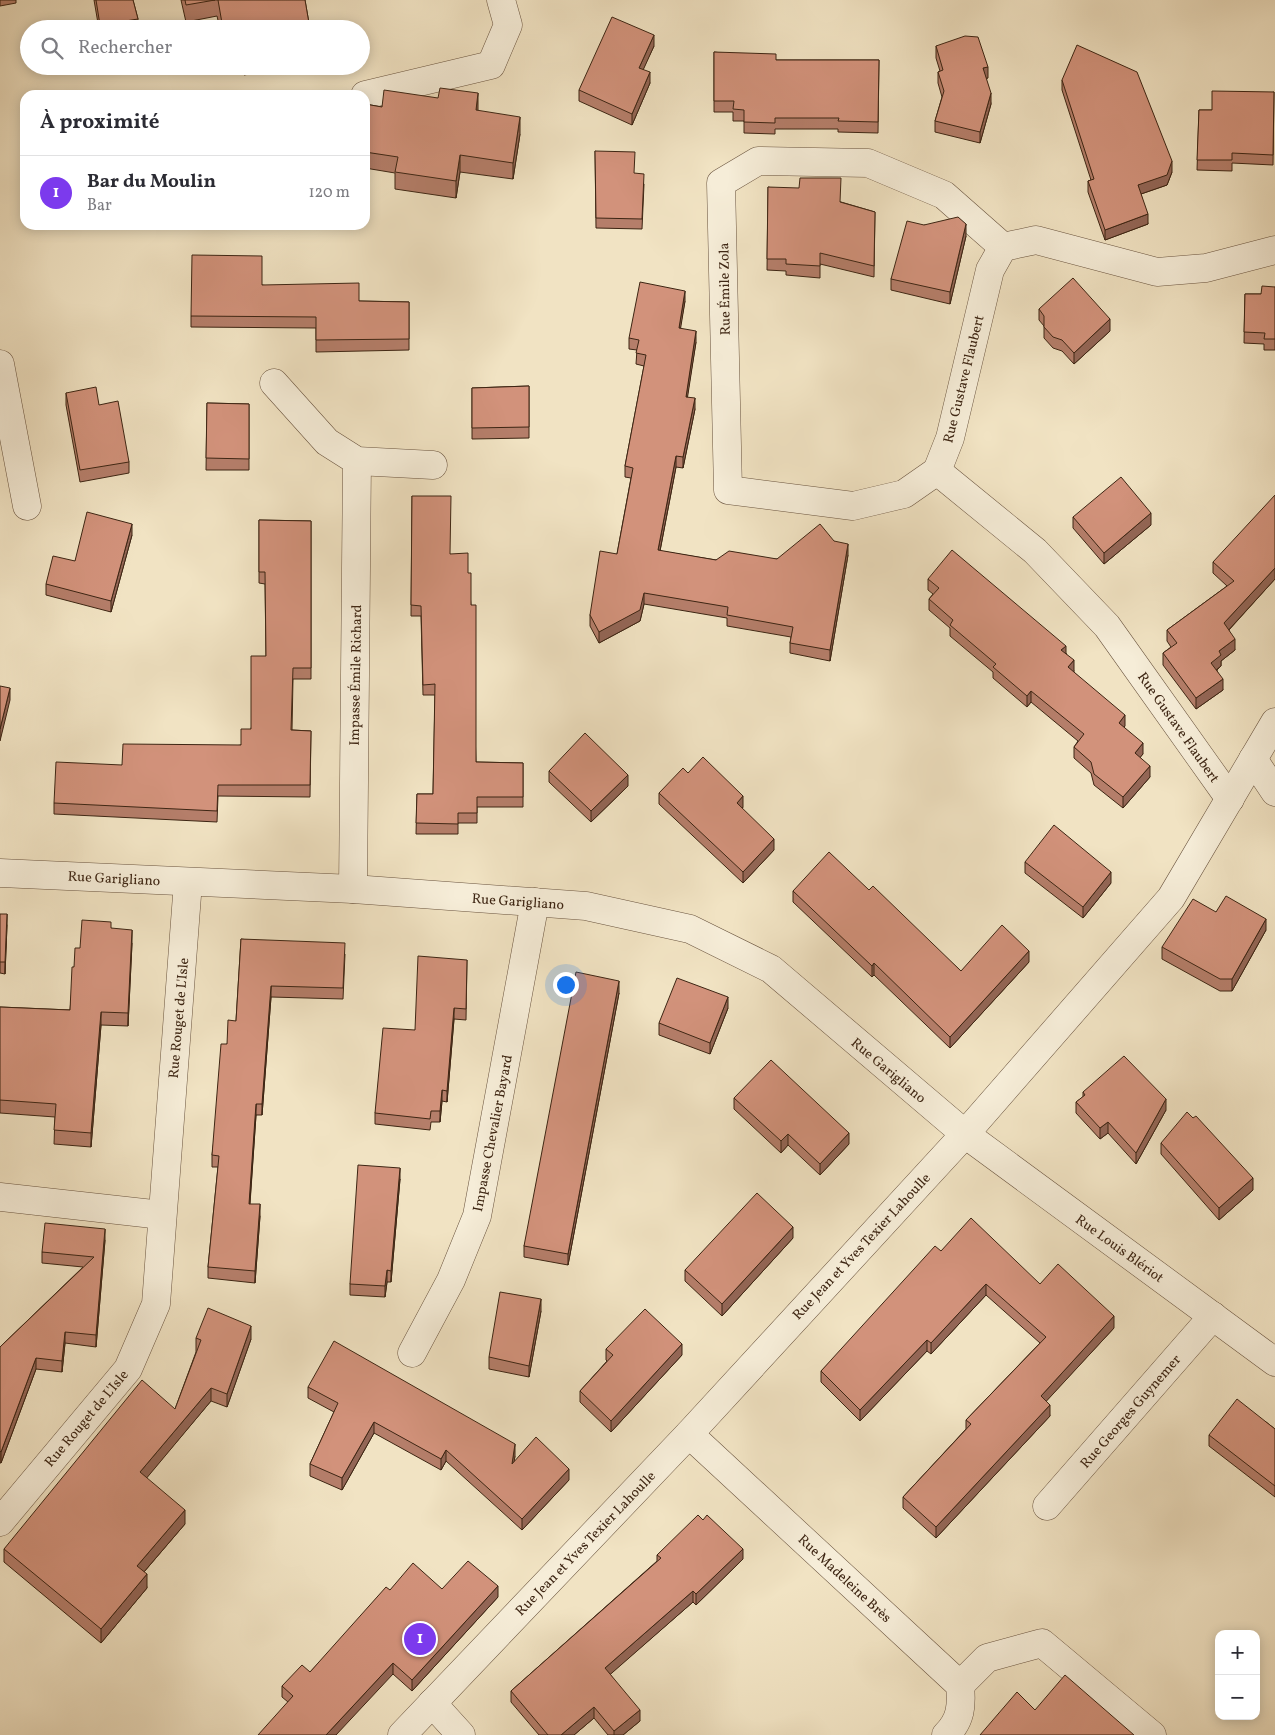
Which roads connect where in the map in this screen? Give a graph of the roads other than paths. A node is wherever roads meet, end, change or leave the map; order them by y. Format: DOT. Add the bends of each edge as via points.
graph roads {
  1 [pos="501,0"];
  2 [pos="370,94"];
  3 [pos="1003,247"];
  4 [pos="1275,250"];
  5 [pos="0,364"];
  6 [pos="274,382"];
  7 [pos="357,461"];
  8 [pos="433,465"];
  9 [pos="937,471"];
  10 [pos="27,506"];
  11 [pos="1275,722"];
  12 [pos="1253,760"];
  13 [pos="1275,792"];
  14 [pos="1230,799"];
  15 [pos="0,873"];
  16 [pos="188,882"];
  17 [pos="353,889"];
  18 [pos="535,902"];
  19 [pos="965,1134"];
  20 [pos="0,1197"];
  21 [pos="162,1215"];
  22 [pos="1213,1316"];
  23 [pos="412,1353"];
  24 [pos="1275,1362"];
  25 [pos="689,1434"];
  26 [pos="1047,1506"];
  27 [pos="0,1522"];
  28 [pos="960,1685"];
  29 [pos="432,1703"];
  30 [pos="402,1735"];
  31 [pos="461,1735"];
  32 [pos="946,1735"];
  33 [pos="1152,1735"];
  1 -- 2 [label="street" via="508,26 491,65"];
  3 -- 4 [label="street" via="1036,240 1157,272 1206,268"];
  3 -- 9 [label="street, Rue Gustave Flaubert" via="990,270 950,438"];
  3 -- 9 [label="street, Rue Émile Zola" via="944,194 868,163 758,161 721,183 728,490 853,506 904,494"];
  5 -- 10 [label="street"];
  6 -- 7 [label="street" via="327,442"];
  7 -- 8 [label="street"];
  7 -- 17 [label="street, Impasse Émile Richard"];
  9 -- 14 [label="street, Rue Gustave Flaubert" via="1035,551 1107,626"];
  11 -- 12 [label="street, Rue Jean et Yves Texier Lahoulle"];
  12 -- 13 [label="street"];
  12 -- 14 [label="street, Rue Jean et Yves Texier Lahoulle"];
  14 -- 19 [label="street, Rue Jean et Yves Texier Lahoulle" via="1170,898"];
  15 -- 16 [label="street, Rue Garigliano"];
  16 -- 17 [label="street, Rue Garigliano"];
  16 -- 21 [label="street, Rue Rouget de L'Isle"];
  17 -- 18 [label="street, Rue Garigliano"];
  18 -- 19 [label="street, Rue Garigliano" via="586,906 690,929 771,969"];
  18 -- 23 [label="street, Impasse Chevalier Bayard" via="477,1216 451,1280"];
  19 -- 22 [label="street, Rue Louis Blériot"];
  19 -- 25 [label="street, Rue Jean et Yves Texier Lahoulle"];
  20 -- 21 [label="street"];
  21 -- 27 [label="street, Rue Rouget de L'Isle" via="156,1304 128,1369"];
  22 -- 24 [label="street, Rue Louis Blériot"];
  22 -- 26 [label="street, Rue Georges Guynemer"];
  25 -- 28 [label="street, Rue Madeleine Brès"];
  25 -- 29 [label="street, Rue Jean et Yves Texier Lahoulle"];
  28 -- 32 [label="street" via="962,1704 959,1718"];
  28 -- 33 [label="street" via="987,1658 1042,1643"];
  29 -- 30 [label="street, Rue Jean et Yves Texier Lahoulle"];
  29 -- 31 [label="street"];
}
